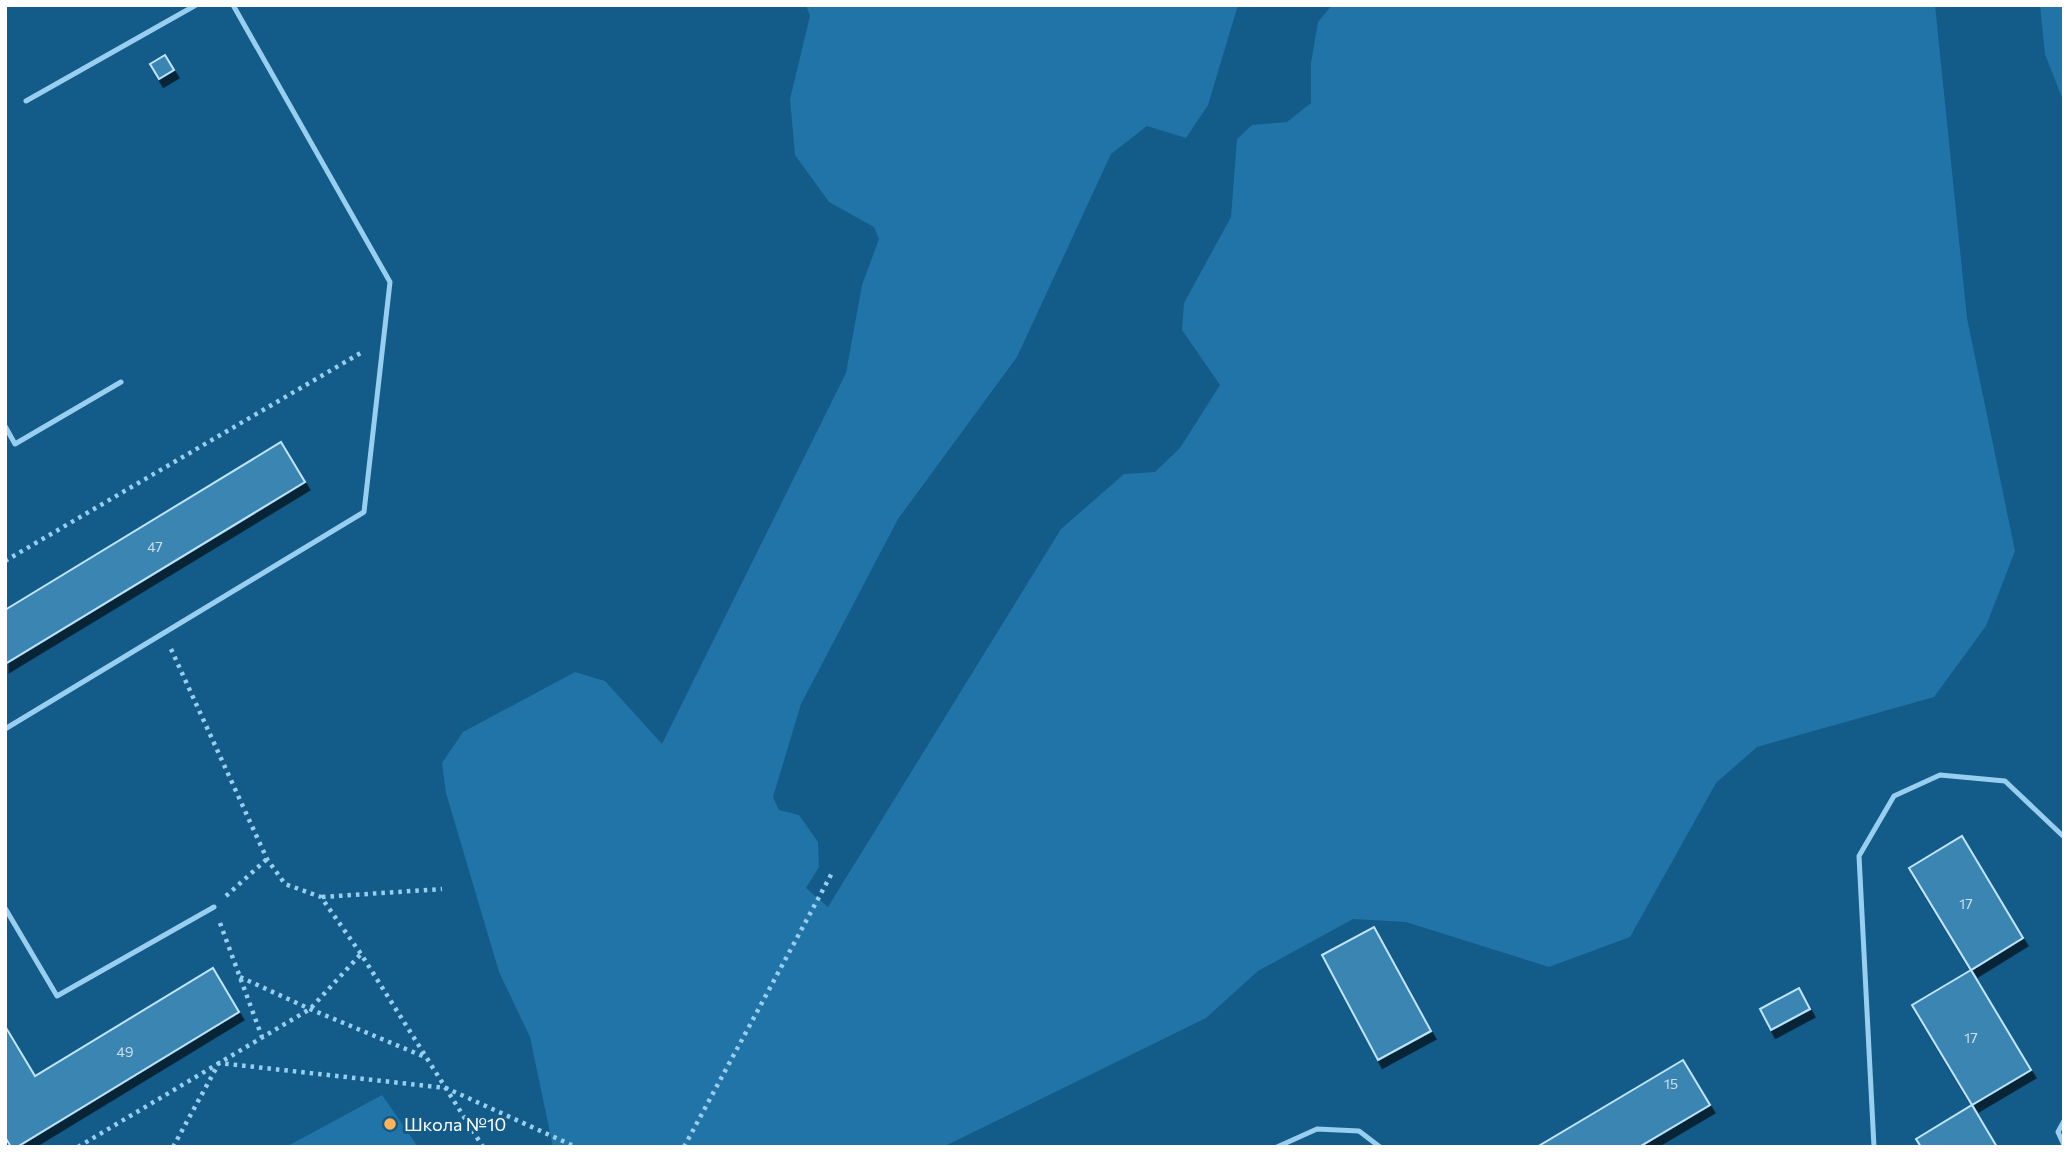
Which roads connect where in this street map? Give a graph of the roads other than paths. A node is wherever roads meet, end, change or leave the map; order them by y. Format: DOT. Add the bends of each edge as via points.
graph roads {
  1 [pos="196,5"];
  2 [pos="233,5"];
  3 [pos="26,101"];
  4 [pos="121,382"];
  5 [pos="5,426"];
  6 [pos="5,729"];
  7 [pos="2064,837"];
  8 [pos="214,907"];
  9 [pos="5,908"];
  10 [pos="2064,1121"];
  11 [pos="2064,1145"];
  12 [pos="1277,1147"];
  13 [pos="1380,1147"];
  14 [pos="1874,1147"];
  1 -- 3 [label="lane"];
  2 -- 6 [label="lane" via="390,282 364,512"];
  4 -- 5 [label="lane" via="15,444"];
  7 -- 14 [label="lane" via="2005,781 1940,775 1894,796 1859,856"];
  8 -- 9 [label="lane" via="57,996"];
  10 -- 11 [label="lane" via="2058,1132"];
  12 -- 13 [label="lane" via="1317,1129 1359,1130"];
}
